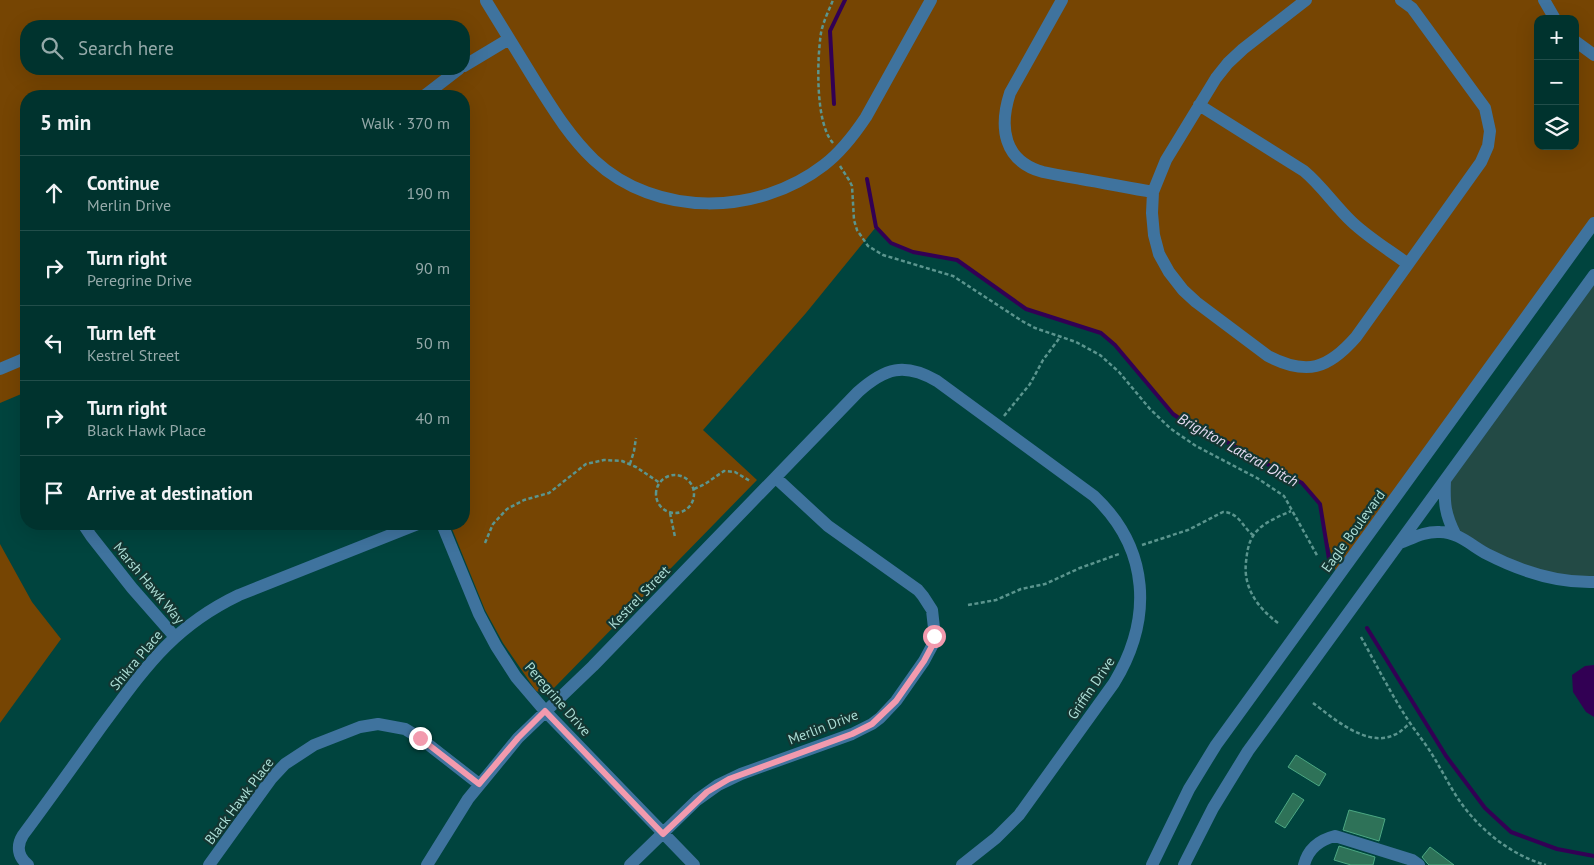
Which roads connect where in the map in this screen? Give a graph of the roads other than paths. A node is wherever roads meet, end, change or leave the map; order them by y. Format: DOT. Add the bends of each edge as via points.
graph roads {
  1 [pos="931,0"];
  2 [pos="1062,0"];
  3 [pos="1306,0"];
  4 [pos="1401,0"];
  5 [pos="1544,0"];
  6 [pos="486,1"];
  7 [pos="1553,15"];
  8 [pos="509,39"];
  9 [pos="1579,43"];
  10 [pos="1594,55"];
  11 [pos="470,62"];
  12 [pos="451,75"];
  13 [pos="432,90"];
  14 [pos="1199,105"];
  15 [pos="1153,192"];
  16 [pos="1594,223"];
  17 [pos="1408,264"];
  18 [pos="1594,275"];
  19 [pos="20,360"];
  20 [pos="0,368"];
  21 [pos="894,370"];
  22 [pos="776,478"];
  23 [pos="1445,481"];
  24 [pos="88,530"];
  25 [pos="403,530"];
  26 [pos="444,530"];
  27 [pos="1455,534"];
  28 [pos="1398,544"];
  29 [pos="1594,582"];
  30 [pos="175,637"];
  31 [pos="545,711"];
  32 [pos="479,784"];
  33 [pos="663,834"];
  34 [pos="28,865"];
  35 [pos="209,865"];
  36 [pos="427,865"];
  37 [pos="630,865"];
  38 [pos="694,865"];
  39 [pos="962,865"];
  40 [pos="1152,865"];
  41 [pos="1184,865"];
  42 [pos="1304,865"];
  43 [pos="1419,865"];
  1 -- 8 [label="street" via="866,118 836,155 810,175 781,190 748,201 729,203 696,203 652,194 601,166 564,126"];
  2 -- 15 [label="street" via="1010,93 1004,122 1010,150 1042,172"];
  3 -- 14 [label="street" via="1242,49 1228,63"];
  4 -- 17 [label="street" via="1412,8 1485,108 1490,131 1481,162"];
  5 -- 7 [label="street"];
  6 -- 8 [label="street"];
  8 -- 11 [label="street"];
  9 -- 10 [label="street"];
  12 -- 13 [label="street"];
  14 -- 15 [label="street" via="1166,160"];
  14 -- 17 [label="street" via="1304,171 1351,221"];
  15 -- 17 [label="street" via="1154,234 1159,254 1183,290 1268,356 1284,364 1301,368 1316,366 1332,360 1346,349"];
  16 -- 40 [label="street, Eagle Boulevard" via="1216,745 1181,804"];
  18 -- 23 [label="street"];
  19 -- 20 [label="street"];
  21 -- 22 [label="street, Kestrel Street" via="866,385"];
  21 -- 39 [label="street, Griffin Drive" via="912,370 937,381 1094,496 1119,525 1131,549 1139,577 1140,607 1136,634 1127,661 1114,683 1019,815"];
  22 -- 31 [label="street, Kestrel Street"];
  22 -- 33 [label="street, Merlin Drive" via="828,526 918,590 932,610 932,646 896,701 872,724 729,779 702,796"];
  23 -- 27 [label="street" via="1445,508"];
  23 -- 28 [label="street"];
  24 -- 30 [label="street, Marsh Hawk Way"];
  25 -- 30 [label="street, Shikra Place" via="239,595 213,608"];
  26 -- 31 [label="street, Peregrine Drive" via="487,631 516,677"];
  27 -- 28 [label="street" via="1428,532"];
  27 -- 29 [label="street" via="1508,564 1550,578"];
  28 -- 41 [label="street" via="1239,764 1212,808"];
  30 -- 34 [label="street, Shikra Place" via="131,687 23,835 18,850"];
  31 -- 32 [label="street, Kestrel Street"];
  31 -- 33 [label="street, Peregrine Drive"];
  32 -- 35 [label="street, Black Hawk Place" via="405,729 378,724 360,727 314,745 285,764"];
  32 -- 36 [label="street, Kestrel Street"];
  33 -- 37 [label="street, Merlin Drive"];
  33 -- 38 [label="street, Peregrine Drive"];
  42 -- 43 [label="street" via="1306,855 1313,847 1335,836"];
}
